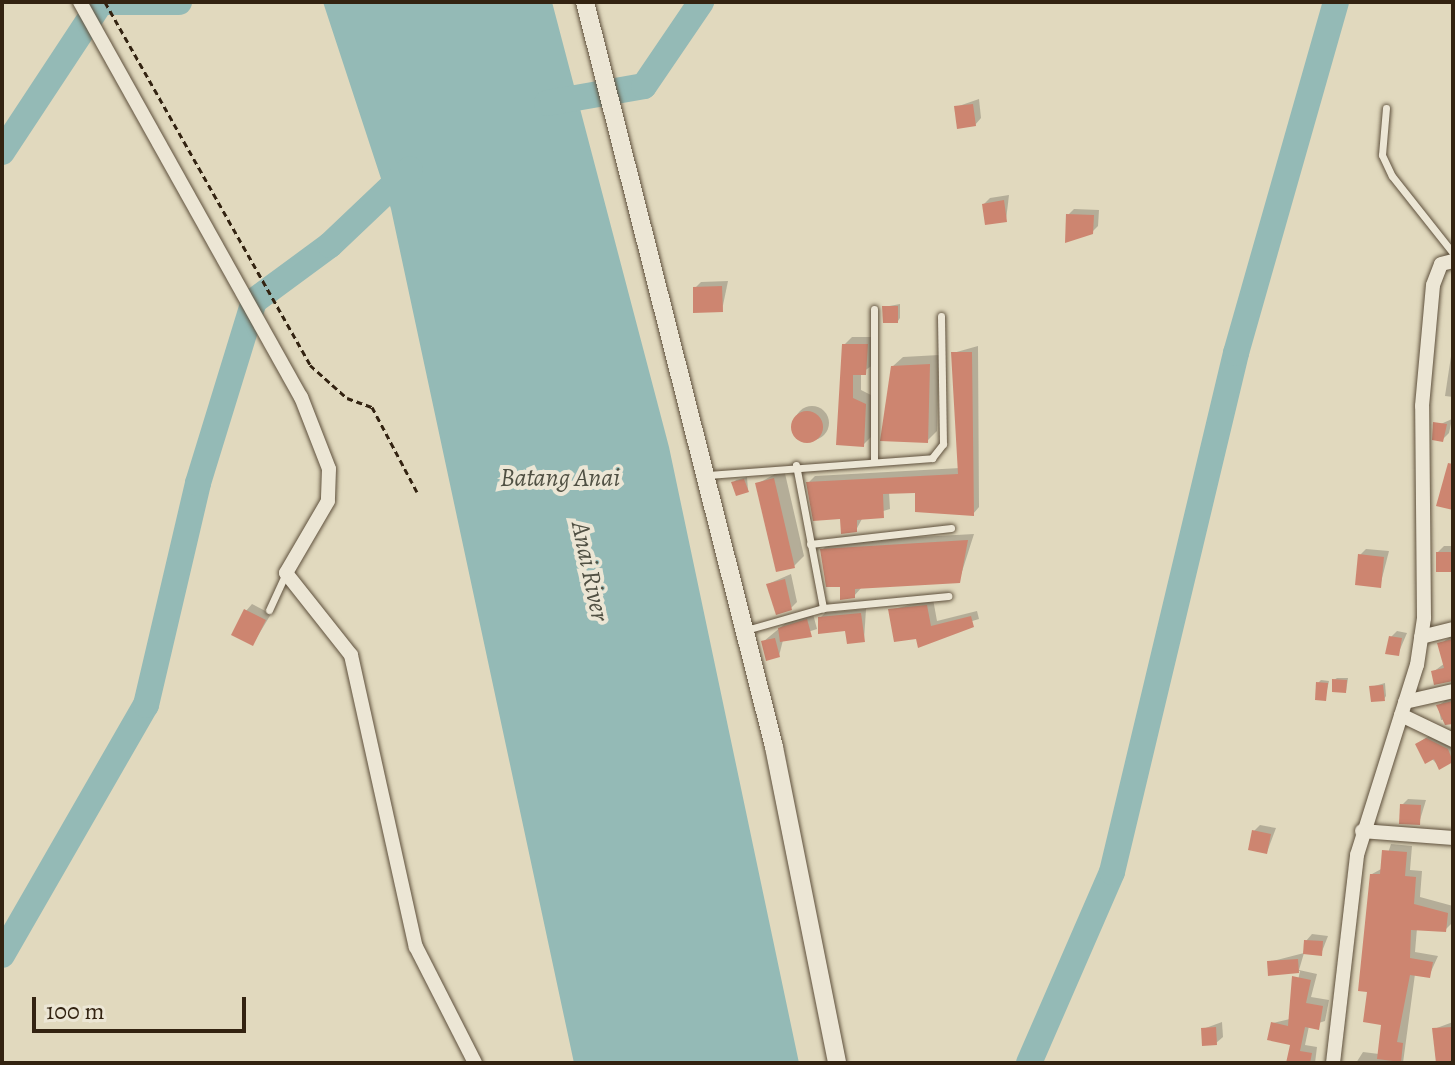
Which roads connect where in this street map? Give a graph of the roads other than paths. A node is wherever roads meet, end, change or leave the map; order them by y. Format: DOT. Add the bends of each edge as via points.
graph roads {
  1 [pos="585,2"];
  2 [pos="82,4"];
  3 [pos="1386,108"];
  4 [pos="1453,253"];
  5 [pos="1453,261"];
  6 [pos="874,309"];
  7 [pos="941,316"];
  8 [pos="874,462"];
  9 [pos="796,465"];
  10 [pos="708,475"];
  11 [pos="951,528"];
  12 [pos="810,544"];
  13 [pos="286,573"];
  14 [pos="948,596"];
  15 [pos="823,608"];
  16 [pos="269,610"];
  17 [pos="1453,629"];
  18 [pos="746,630"];
  19 [pos="1421,637"];
  20 [pos="1453,691"];
  21 [pos="1403,708"];
  22 [pos="1453,740"];
  23 [pos="1362,831"];
  24 [pos="1453,838"];
  25 [pos="475,1063"];
  26 [pos="837,1063"];
  27 [pos="1333,1063"];
  1 -- 10 [label="street"];
  2 -- 13 [label="street" via="301,397 331,479 324,512"];
  3 -- 4 [label="lane" via="1387,165"];
  5 -- 19 [label="street" via="1441,264 1433,285 1422,406"];
  6 -- 8 [label="lane"];
  7 -- 8 [label="lane" via="940,452"];
  8 -- 9 [label="lane"];
  9 -- 10 [label="lane"];
  9 -- 12 [label="lane"];
  10 -- 18 [label="street"];
  11 -- 12 [label="lane"];
  12 -- 15 [label="lane"];
  13 -- 16 [label="lane"];
  13 -- 25 [label="street" via="351,655 416,947"];
  14 -- 15 [label="lane"];
  15 -- 18 [label="lane"];
  17 -- 19 [label="street"];
  18 -- 26 [label="street"];
  19 -- 21 [label="street"];
  20 -- 21 [label="street"];
  21 -- 22 [label="street"];
  21 -- 23 [label="street"];
  23 -- 24 [label="street"];
  23 -- 27 [label="street"];
}
